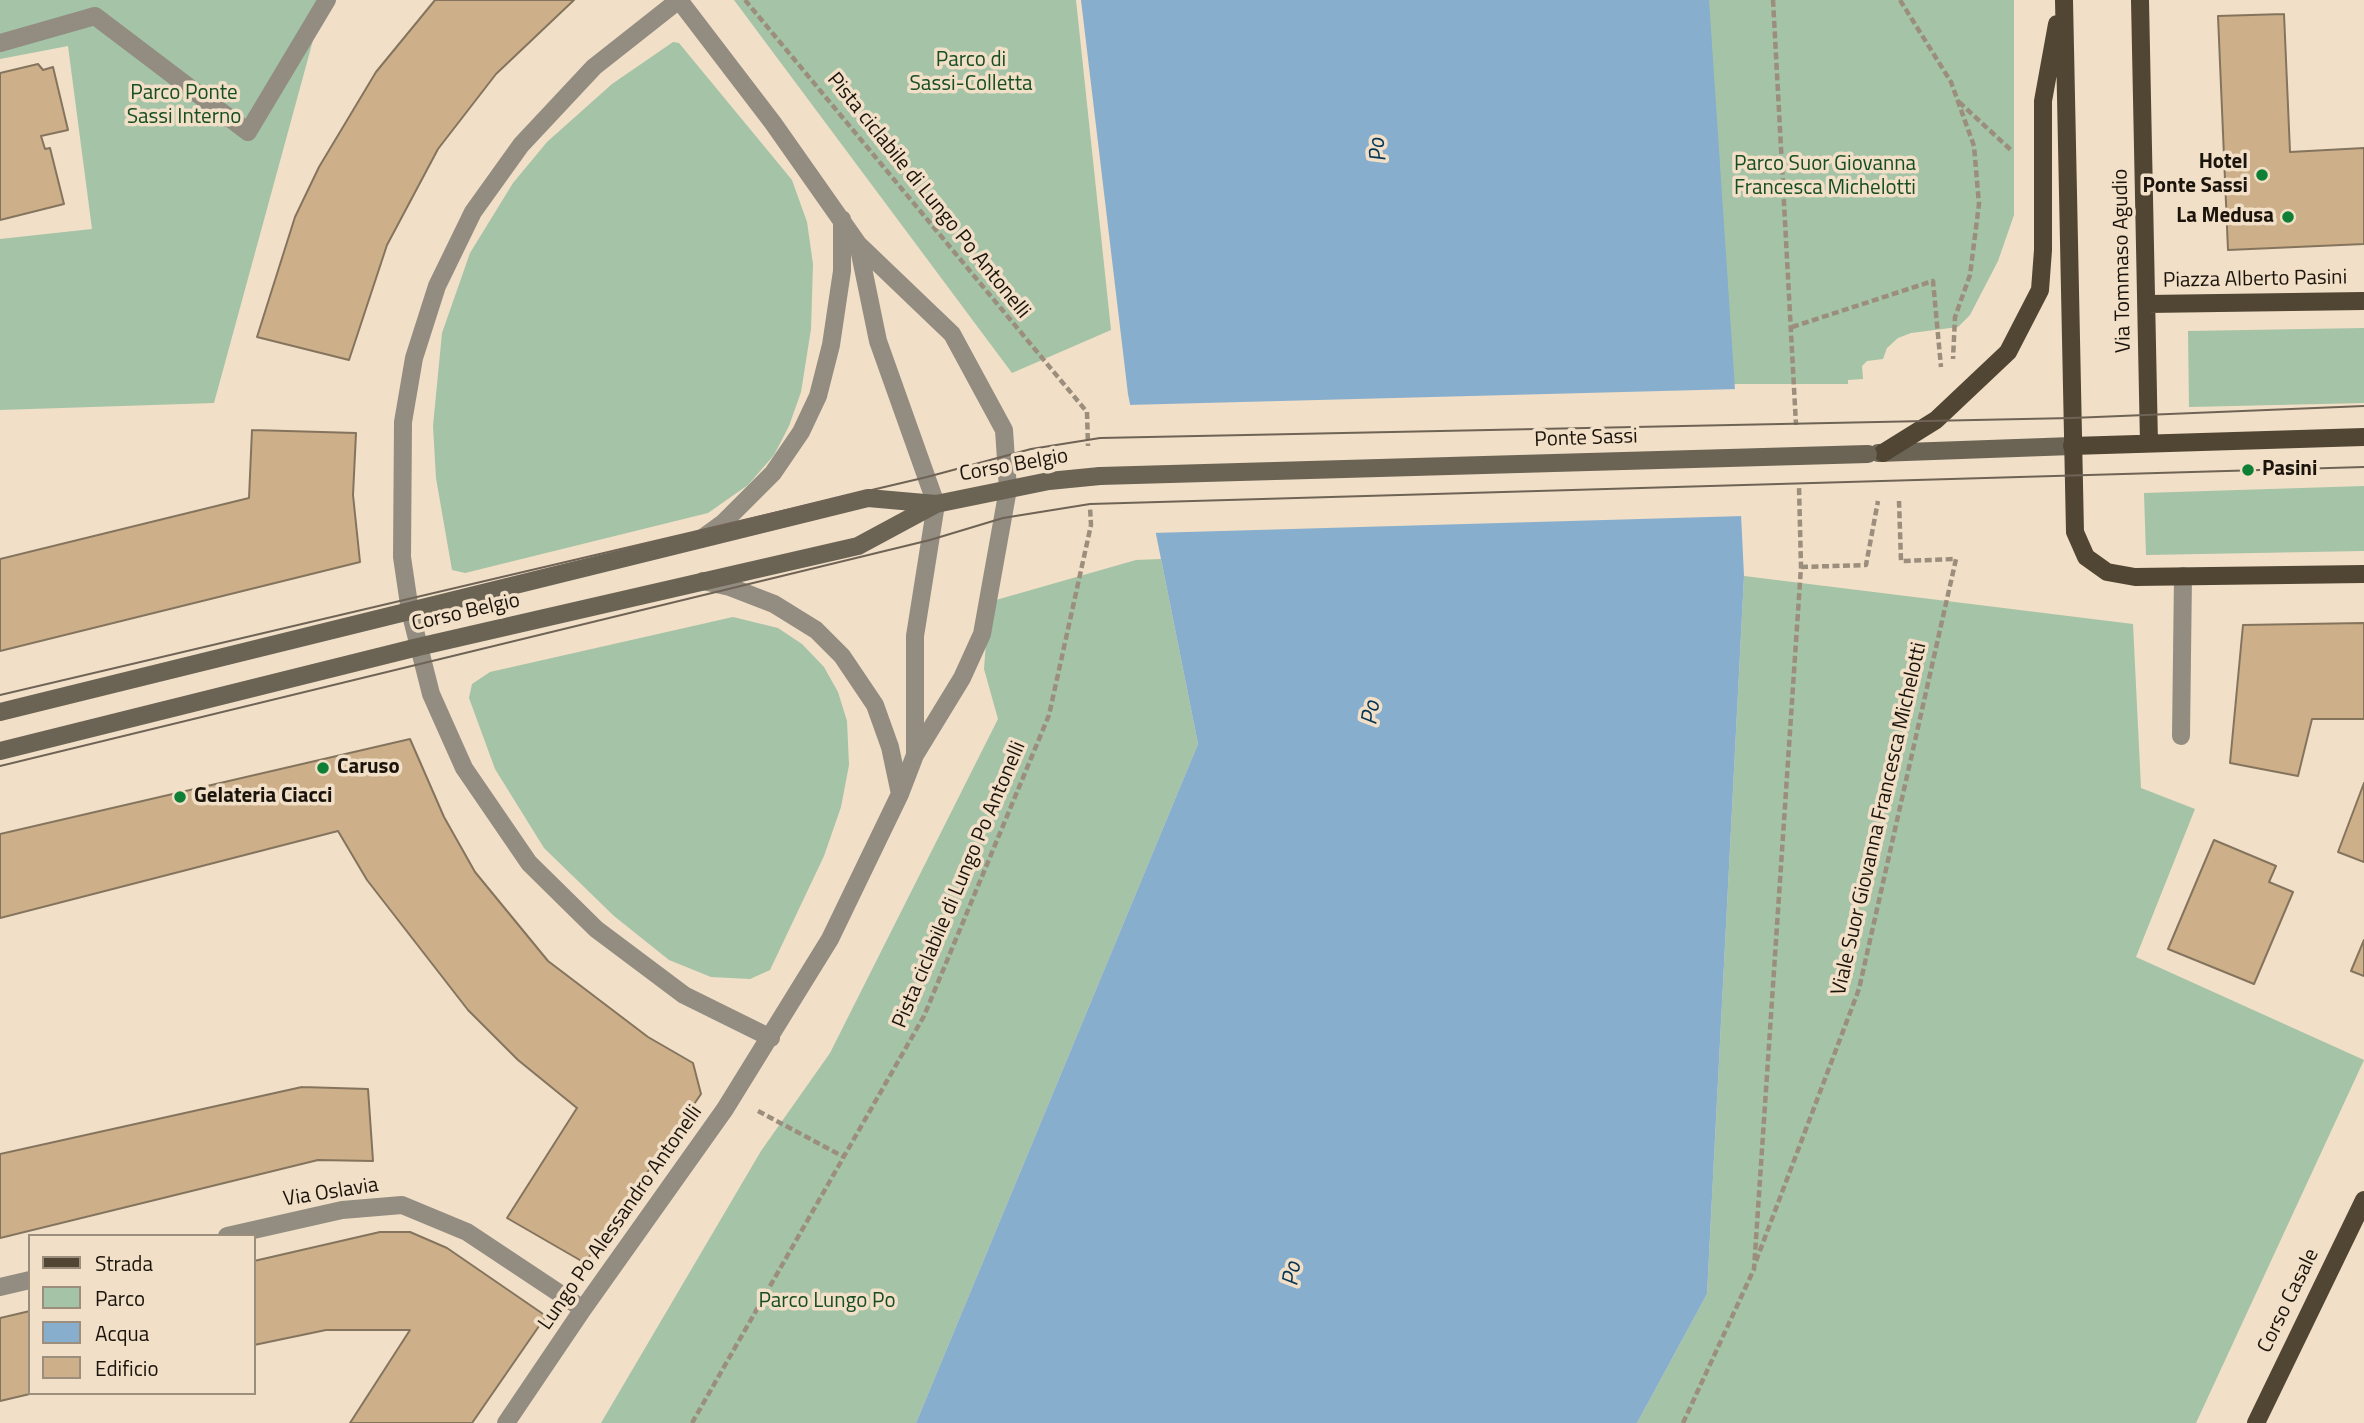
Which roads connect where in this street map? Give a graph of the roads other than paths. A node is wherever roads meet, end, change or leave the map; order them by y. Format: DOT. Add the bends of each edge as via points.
graph roads {
  1 [pos="327,0"];
  2 [pos="679,0"];
  3 [pos="2063,0"];
  4 [pos="2140,0"];
  5 [pos="94,8"];
  6 [pos="0,43"];
  7 [pos="842,219"];
  8 [pos="858,244"];
  9 [pos="2364,301"];
  10 [pos="2147,304"];
  11 [pos="2359,439"];
  12 [pos="2149,443"];
  13 [pos="2072,446"];
  14 [pos="1875,454"];
  15 [pos="1095,476"];
  16 [pos="1008,489"];
  17 [pos="936,504"];
  18 [pos="699,541"];
  19 [pos="2364,574"];
  20 [pos="2183,576"];
  21 [pos="703,581"];
  22 [pos="410,611"];
  23 [pos="418,647"];
  24 [pos="0,712"];
  25 [pos="2181,736"];
  26 [pos="0,751"];
  27 [pos="915,755"];
  28 [pos="900,794"];
  29 [pos="771,1038"];
  30 [pos="2364,1200"];
  31 [pos="236,1234"];
  32 [pos="28,1280"];
  33 [pos="0,1287"];
  34 [pos="583,1309"];
  35 [pos="506,1423"];
  36 [pos="2256,1423"];
  1 -- 5 [label="street" via="248,132"];
  2 -- 7 [label="street, Lungo Po Alessandro Antonelli"];
  2 -- 22 [label="street, Lungo Po Alessandro Antonelli" via="594,67 521,145 473,212 437,286 414,358 402,422 401,547"];
  3 -- 13 [label="main road"];
  3 -- 14 [label="main road" via="2043,101 2040,290 2008,352 1936,420"];
  4 -- 10 [label="main road, Via Tommaso Agudio"];
  5 -- 6 [label="street"];
  7 -- 8 [label="street, Lungo Po Alessandro Antonelli"];
  7 -- 18 [label="street" via="842,271 818,396 773,473"];
  8 -- 16 [label="street, Lungo Po Alessandro Antonelli" via="952,334 1004,430"];
  8 -- 17 [label="street, Lungo Po Alessandro Antonelli" via="878,341"];
  9 -- 10 [label="main road, Piazza Alberto Pasini"];
  10 -- 12 [label="main road, Via Tommaso Agudio"];
  11 -- 12 [label="main road"];
  12 -- 13 [label="main road"];
  13 -- 14 [label="main road, Ponte Sassi"];
  13 -- 20 [label="main road" via="2075,532 2085,557 2107,572 2135,577"];
  14 -- 15 [label="main road, Ponte Sassi, bridge"];
  15 -- 16 [label="main road, Corso Belgio"];
  16 -- 17 [label="main road, Corso Belgio"];
  16 -- 27 [label="street, Lungo Po Alessandro Antonelli" via="982,634 962,678"];
  17 -- 18 [label="main road, Corso Belgio" via="868,498"];
  17 -- 21 [label="main road, Corso Belgio" via="858,546"];
  17 -- 27 [label="street, Lungo Po Alessandro Antonelli" via="915,636"];
  18 -- 22 [label="main road, Corso Belgio"];
  19 -- 20 [label="main road"];
  20 -- 25 [label="street"];
  21 -- 23 [label="main road, Corso Belgio"];
  21 -- 28 [label="street" via="774,604 816,630 842,656 875,705"];
  22 -- 23 [label="street, Lungo Po Alessandro Antonelli"];
  22 -- 24 [label="main road, Corso Belgio"];
  23 -- 26 [label="main road, Corso Belgio"];
  23 -- 29 [label="street, Lungo Po Alessandro Antonelli" via="431,694 464,768 528,863 596,929 684,995"];
  27 -- 28 [label="street, Lungo Po Alessandro Antonelli"];
  28 -- 29 [label="street, Lungo Po Alessandro Antonelli" via="830,939"];
  29 -- 34 [label="street, Lungo Po Alessandro Antonelli"];
  30 -- 36 [label="main road, Corso Casale"];
  31 -- 34 [label="street, Via Oslavia" via="342,1210 401,1205 467,1232"];
  32 -- 33 [label="street"];
  34 -- 35 [label="street, Lungo Po Alessandro Antonelli"];
}
